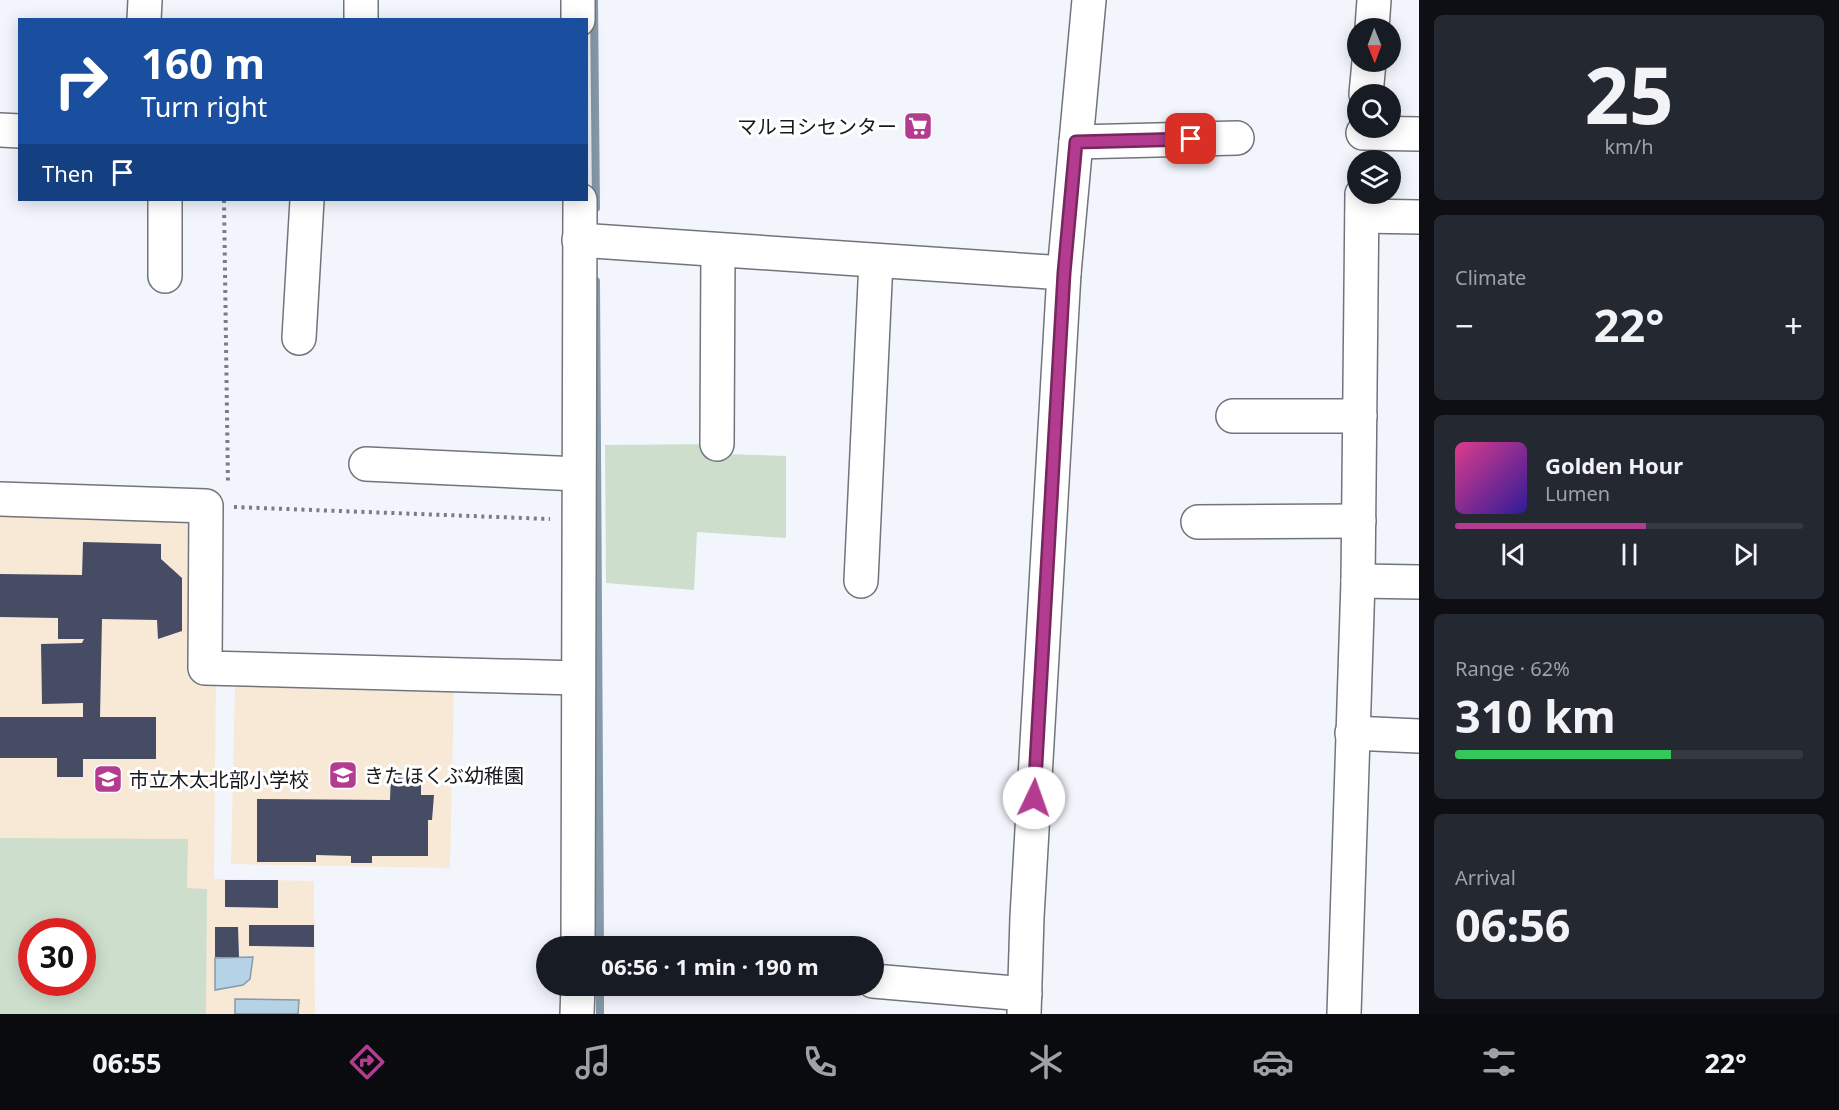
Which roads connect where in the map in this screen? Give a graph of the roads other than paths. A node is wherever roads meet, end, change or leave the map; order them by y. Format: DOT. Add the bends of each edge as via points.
graph roads {
  1 [pos="145,0"];
  2 [pos="361,0"];
  3 [pos="578,0"];
  4 [pos="1089,0"];
  5 [pos="1374,0"];
  6 [pos="144,18"];
  7 [pos="361,18"];
  8 [pos="578,18"];
  9 [pos="1373,18"];
  10 [pos="0,130"];
  11 [pos="18,131"];
  12 [pos="1419,134"];
  13 [pos="1237,138"];
  14 [pos="1363,140"];
  15 [pos="1076,142"];
  16 [pos="165,201"];
  17 [pos="307,201"];
  18 [pos="580,201"];
  19 [pos="1362,205"];
  20 [pos="1419,217"];
  21 [pos="579,240"];
  22 [pos="718,250"];
  23 [pos="876,261"];
  24 [pos="1064,273"];
  25 [pos="165,276"];
  26 [pos="298,338"];
  27 [pos="1233,416"];
  28 [pos="1360,416"];
  29 [pos="717,444"];
  30 [pos="366,464"];
  31 [pos="578,474"];
  32 [pos="0,499"];
  33 [pos="1359,521"];
  34 [pos="1198,522"];
  35 [pos="1358,580"];
  36 [pos="861,581"];
  37 [pos="1419,582"];
  38 [pos="578,678"];
  39 [pos="1352,733"];
  40 [pos="1419,735"];
  41 [pos="578,936"];
  42 [pos="884,983"];
  43 [pos="578,996"];
  44 [pos="1025,1004"];
  45 [pos="577,1014"];
  46 [pos="1344,1014"];
  1 -- 6 [label="street"];
  2 -- 7 [label="street"];
  3 -- 8 [label="street"];
  4 -- 15 [label="street"];
  5 -- 9 [label="street"];
  10 -- 11 [label="street"];
  12 -- 14 [label="street"];
  13 -- 15 [label="street"];
  15 -- 24 [label="street"];
  16 -- 25 [label="street"];
  17 -- 26 [label="street"];
  18 -- 21 [label="street"];
  19 -- 20 [label="street"];
  19 -- 28 [label="street"];
  21 -- 22 [label="street"];
  21 -- 31 [label="street"];
  22 -- 23 [label="street"];
  22 -- 29 [label="street"];
  23 -- 24 [label="street"];
  23 -- 36 [label="street"];
  24 -- 44 [label="street"];
  27 -- 28 [label="street"];
  28 -- 33 [label="street"];
  30 -- 31 [label="street"];
  31 -- 38 [label="street"];
  32 -- 38 [label="street" via="217,506 205,668"];
  33 -- 34 [label="street"];
  33 -- 35 [label="street"];
  35 -- 37 [label="street"];
  35 -- 39 [label="street"];
  38 -- 41 [label="street"];
  39 -- 40 [label="street"];
  39 -- 46 [label="street"];
  42 -- 44 [label="street"];
  43 -- 45 [label="street"];
}
